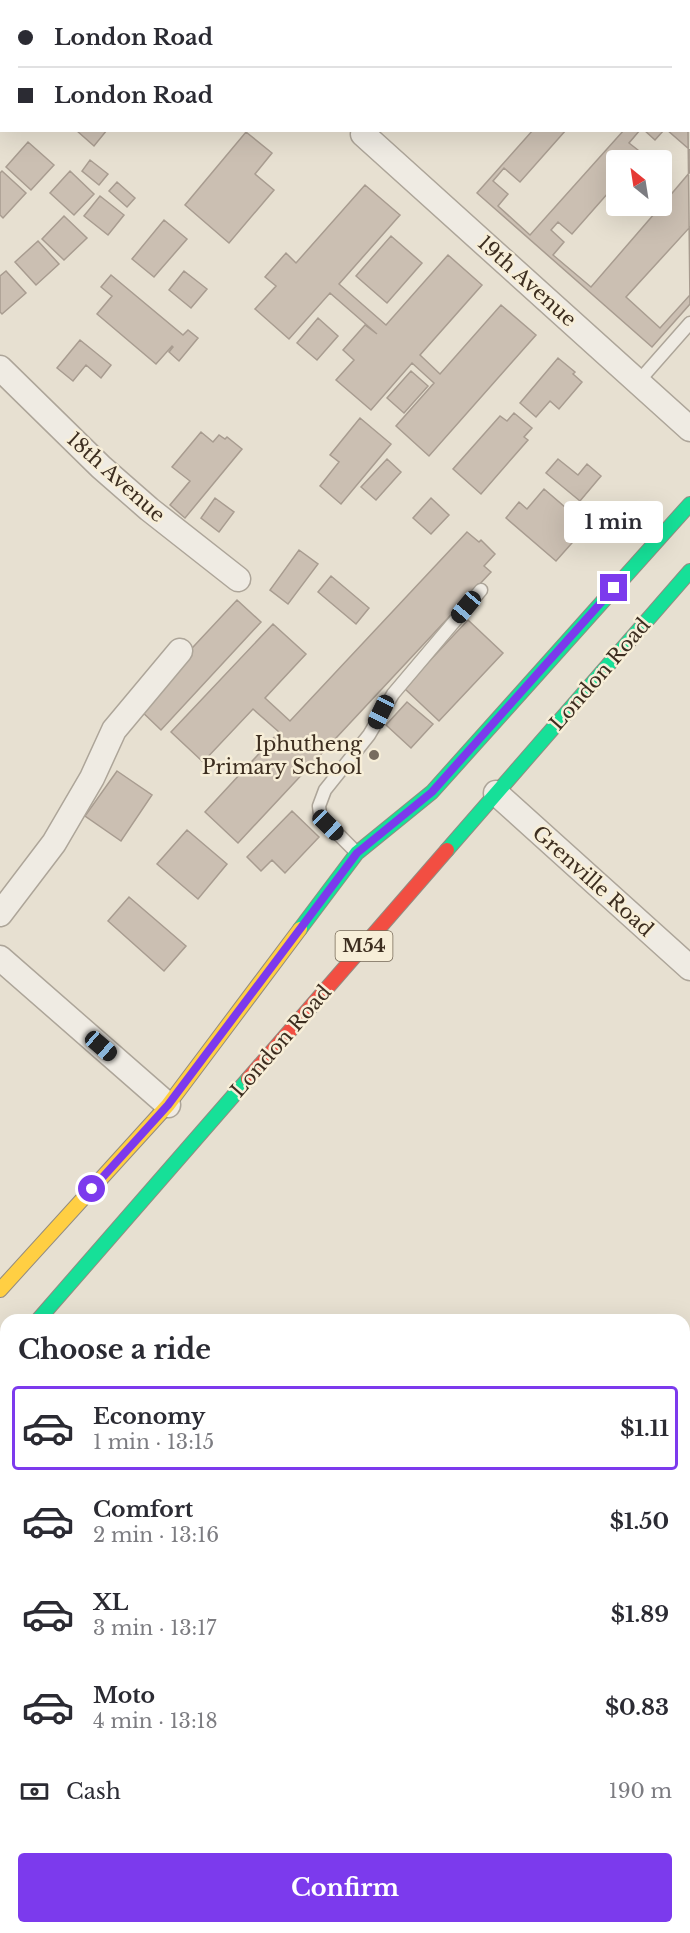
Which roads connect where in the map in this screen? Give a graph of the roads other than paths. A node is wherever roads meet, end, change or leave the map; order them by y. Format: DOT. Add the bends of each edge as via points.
graph roads {
  1 [pos="363,134"];
  2 [pos="690,323"];
  3 [pos="0,368"];
  4 [pos="638,382"];
  5 [pos="690,429"];
  6 [pos="690,504"];
  7 [pos="690,572"];
  8 [pos="238,579"];
  9 [pos="481,590"];
  10 [pos="180,651"];
  11 [pos="496,793"];
  12 [pos="357,853"];
  13 [pos="0,914"];
  14 [pos="0,958"];
  15 [pos="690,968"];
  16 [pos="168,1105"];
  17 [pos="0,1290"];
  18 [pos="43,1314"];
  1 -- 4 [label="street, 19th Avenue"];
  2 -- 4 [label="lane"];
  3 -- 8 [label="street, 18th Avenue" via="109,474"];
  4 -- 5 [label="street, 19th Avenue"];
  6 -- 12 [label="main road" via="432,792"];
  7 -- 11 [label="main road, London Road / M54"];
  9 -- 12 [label="lane" via="393,693 369,735 325,789 319,806 321,814"];
  10 -- 13 [label="street" via="114,730 92,778 54,843"];
  11 -- 15 [label="street, Grenville Road"];
  11 -- 18 [label="main road, London Road / M54"];
  12 -- 16 [label="main road"];
  14 -- 16 [label="street"];
  16 -- 17 [label="main road"];
}
